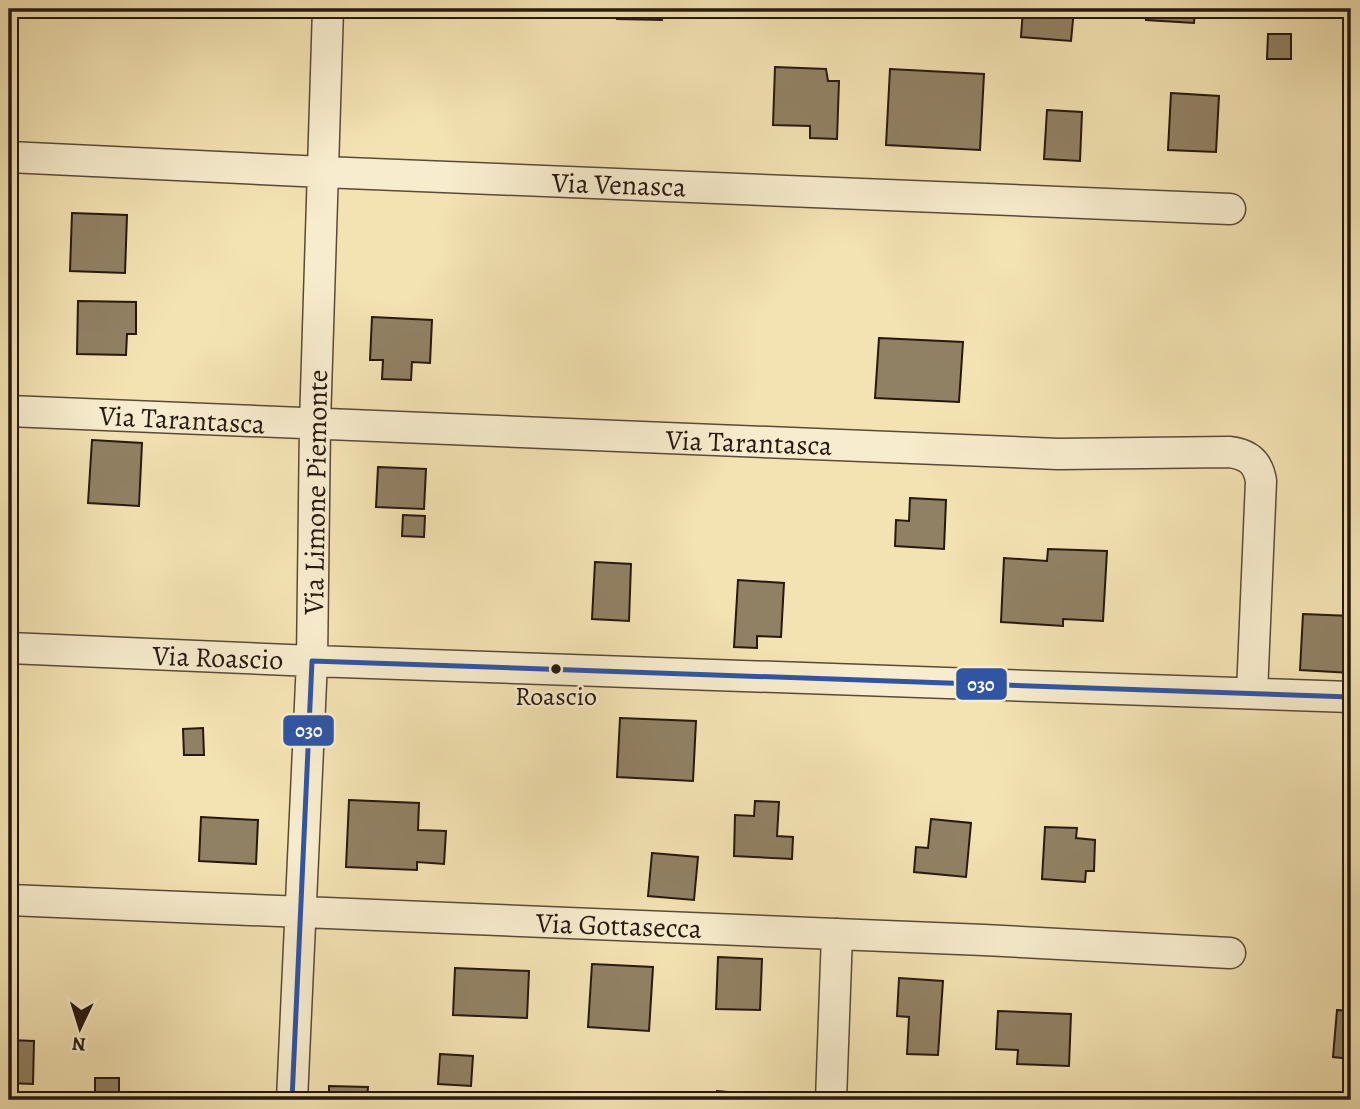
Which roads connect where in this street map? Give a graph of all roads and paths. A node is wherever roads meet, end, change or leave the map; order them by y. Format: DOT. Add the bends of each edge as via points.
graph roads {
  1 [pos="328,9"];
  2 [pos="9,157"];
  3 [pos="323,173"];
  4 [pos="1230,209"];
  5 [pos="9,411"];
  6 [pos="315,424"];
  7 [pos="9,648"];
  8 [pos="312,661"];
  9 [pos="1252,693"];
  10 [pos="1351,697"];
  11 [pos="9,900"];
  12 [pos="301,913"];
  13 [pos="837,934"];
  14 [pos="1230,953"];
  15 [pos="292,1100"];
  16 [pos="831,1100"];
  1 -- 3 [label="street, Via Limone Piemonte"];
  2 -- 3 [label="street, Via Venasca"];
  3 -- 4 [label="street, Via Venasca"];
  3 -- 6 [label="street, Via Limone Piemonte"];
  5 -- 6 [label="street, Via Tarantasca"];
  6 -- 8 [label="street, Via Limone Piemonte"];
  6 -- 9 [label="street, Via Tarantasca" via="1058,454 1240,454 1256,466 1261,487"];
  7 -- 8 [label="street, Via Roascio"];
  8 -- 9 [label="street, Via Roascio"];
  8 -- 12 [label="street, Via Limone Piemonte"];
  9 -- 10 [label="street, Via Roascio"];
  11 -- 12 [label="street, Via Gottasecca"];
  12 -- 13 [label="street, Via Gottasecca"];
  12 -- 15 [label="street, Via Limone Piemonte"];
  13 -- 14 [label="street, Via Gottasecca"];
  13 -- 16 [label="street"];
}
